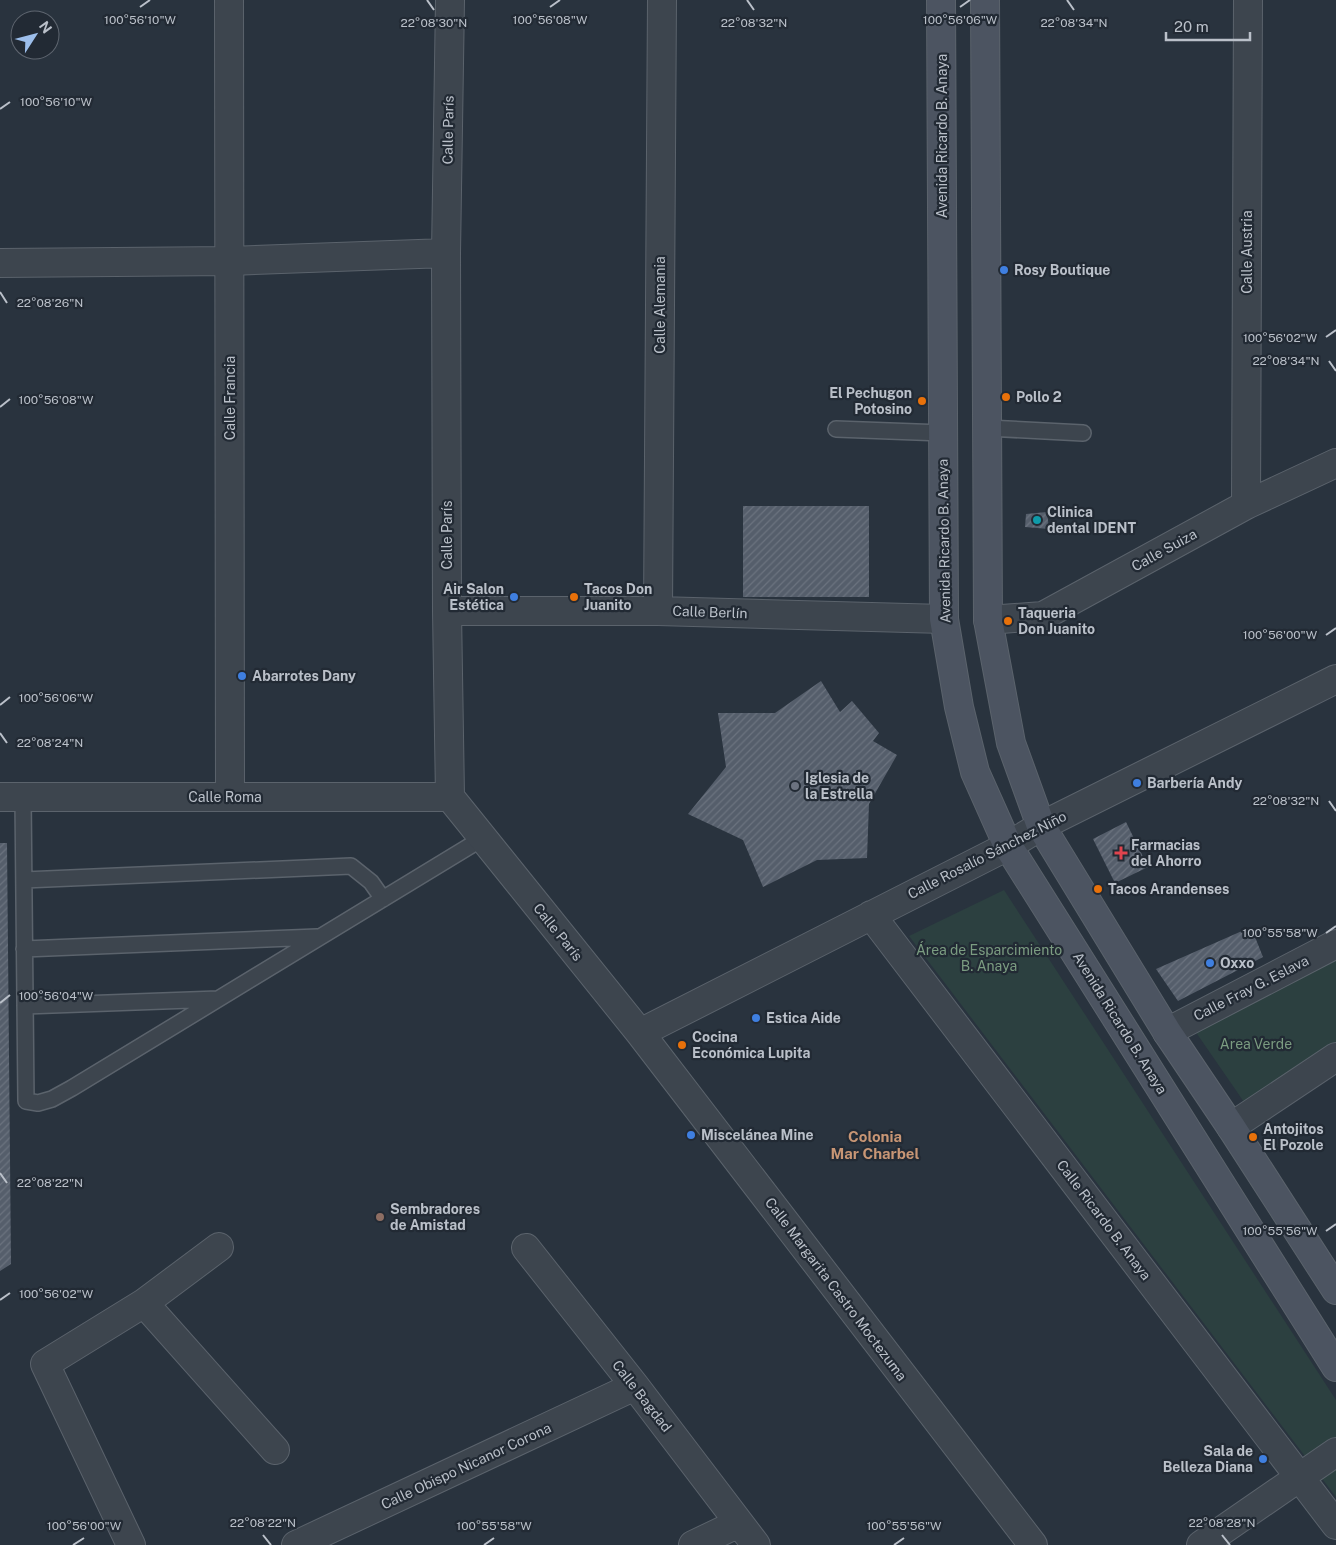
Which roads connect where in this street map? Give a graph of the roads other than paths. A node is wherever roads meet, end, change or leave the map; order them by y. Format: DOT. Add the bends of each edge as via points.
graph roads {
  1 [pos="229,0"];
  2 [pos="450,0"];
  3 [pos="662,0"];
  4 [pos="941,0"];
  5 [pos="985,0"];
  6 [pos="1248,0"];
  7 [pos="446,253"];
  8 [pos="230,261"];
  9 [pos="0,263"];
  10 [pos="987,428"];
  11 [pos="836,429"];
  12 [pos="943,433"];
  13 [pos="1083,433"];
  14 [pos="1336,462"];
  15 [pos="1246,505"];
  16 [pos="447,611"];
  17 [pos="658,611"];
  18 [pos="944,619"];
  19 [pos="988,620"];
  20 [pos="1336,679"];
  21 [pos="230,796"];
  22 [pos="11,797"];
  23 [pos="450,797"];
  24 [pos="1041,826"];
  25 [pos="483,838"];
  26 [pos="1008,846"];
  27 [pos="24,880"];
  28 [pos="383,899"];
  29 [pos="871,914"];
  30 [pos="320,937"];
  31 [pos="1336,944"];
  32 [pos="24,949"];
  33 [pos="219,998"];
  34 [pos="25,1006"];
  35 [pos="1167,1032"];
  36 [pos="640,1033"];
  37 [pos="1336,1057"];
  38 [pos="1231,1127"];
  39 [pos="219,1247"];
  40 [pos="526,1248"];
  41 [pos="1336,1290"];
  42 [pos="144,1303"];
  43 [pos="1336,1366"];
  44 [pos="635,1386"];
  45 [pos="276,1450"];
  46 [pos="1336,1452"];
  47 [pos="1300,1477"];
  48 [pos="739,1522"];
  49 [pos="1336,1525"];
  50 [pos="131,1545"];
  51 [pos="296,1545"];
  52 [pos="693,1545"];
  53 [pos="756,1545"];
  54 [pos="1033,1545"];
  55 [pos="1201,1545"];
  1 -- 8 [label="street, Calle Francia"];
  2 -- 7 [label="street, Calle París"];
  3 -- 17 [label="street, Calle Alemania"];
  4 -- 12 [label="main road, Avenida Ricardo B. Anaya"];
  5 -- 10 [label="main road"];
  6 -- 15 [label="street, Calle Austria"];
  7 -- 8 [label="street"];
  7 -- 16 [label="street, Calle París"];
  8 -- 9 [label="street"];
  8 -- 21 [label="street, Calle Francia"];
  10 -- 13 [label="lane"];
  10 -- 19 [label="main road"];
  11 -- 12 [label="lane"];
  12 -- 18 [label="main road, Avenida Ricardo B. Anaya"];
  14 -- 15 [label="street, Calle Suiza"];
  15 -- 19 [label="street, Calle Suiza" via="1043,616"];
  16 -- 17 [label="street, Calle Berlín"];
  16 -- 23 [label="street, Calle París"];
  17 -- 18 [label="street, Calle Berlín"];
  18 -- 26 [label="main road, Avenida Ricardo B. Anaya" via="958,708 975,772"];
  19 -- 24 [label="main road" via="1012,743"];
  20 -- 24 [label="street, Calle Rosalío Sánchez Niño"];
  21 -- 22 [label="street, Calle Roma"];
  21 -- 23 [label="street, Calle Roma"];
  22 -- 27 [label="lane"];
  23 -- 25 [label="street, Calle París"];
  24 -- 26 [label="street, Calle Rosalío Sánchez Niño"];
  24 -- 35 [label="main road"];
  25 -- 28 [label="lane"];
  25 -- 36 [label="street, Calle París"];
  26 -- 29 [label="street, Calle Rosalío Sánchez Niño"];
  26 -- 43 [label="main road, Avenida Ricardo B. Anaya"];
  27 -- 28 [label="lane" via="351,866 371,882"];
  27 -- 32 [label="lane"];
  28 -- 30 [label="lane"];
  29 -- 36 [label="street, Calle Rosalío Sánchez Niño"];
  29 -- 47 [label="street, Calle Ricardo B. Anaya"];
  30 -- 32 [label="lane"];
  30 -- 33 [label="lane"];
  31 -- 35 [label="street, Calle Fray G. Eslava"];
  32 -- 34 [label="lane"];
  33 -- 34 [label="lane"];
  33 -- 34 [label="lane" via="72,1088 38,1103 26,1101"];
  35 -- 38 [label="main road"];
  36 -- 54 [label="street, Calle Margarita Castro Moctezuma"];
  37 -- 38 [label="street"];
  38 -- 41 [label="main road"];
  39 -- 42 [label="street"];
  40 -- 44 [label="street, Calle Bagdad"];
  42 -- 45 [label="street"];
  42 -- 50 [label="street" via="45,1364"];
  44 -- 48 [label="street, Calle Bagdad"];
  44 -- 51 [label="street, Calle Obispo Nicanor Corona"];
  46 -- 47 [label="street"];
  47 -- 49 [label="street, Calle Ricardo B. Anaya"];
  47 -- 55 [label="street"];
  48 -- 52 [label="street"];
  48 -- 53 [label="street, Calle Bagdad"];
}
